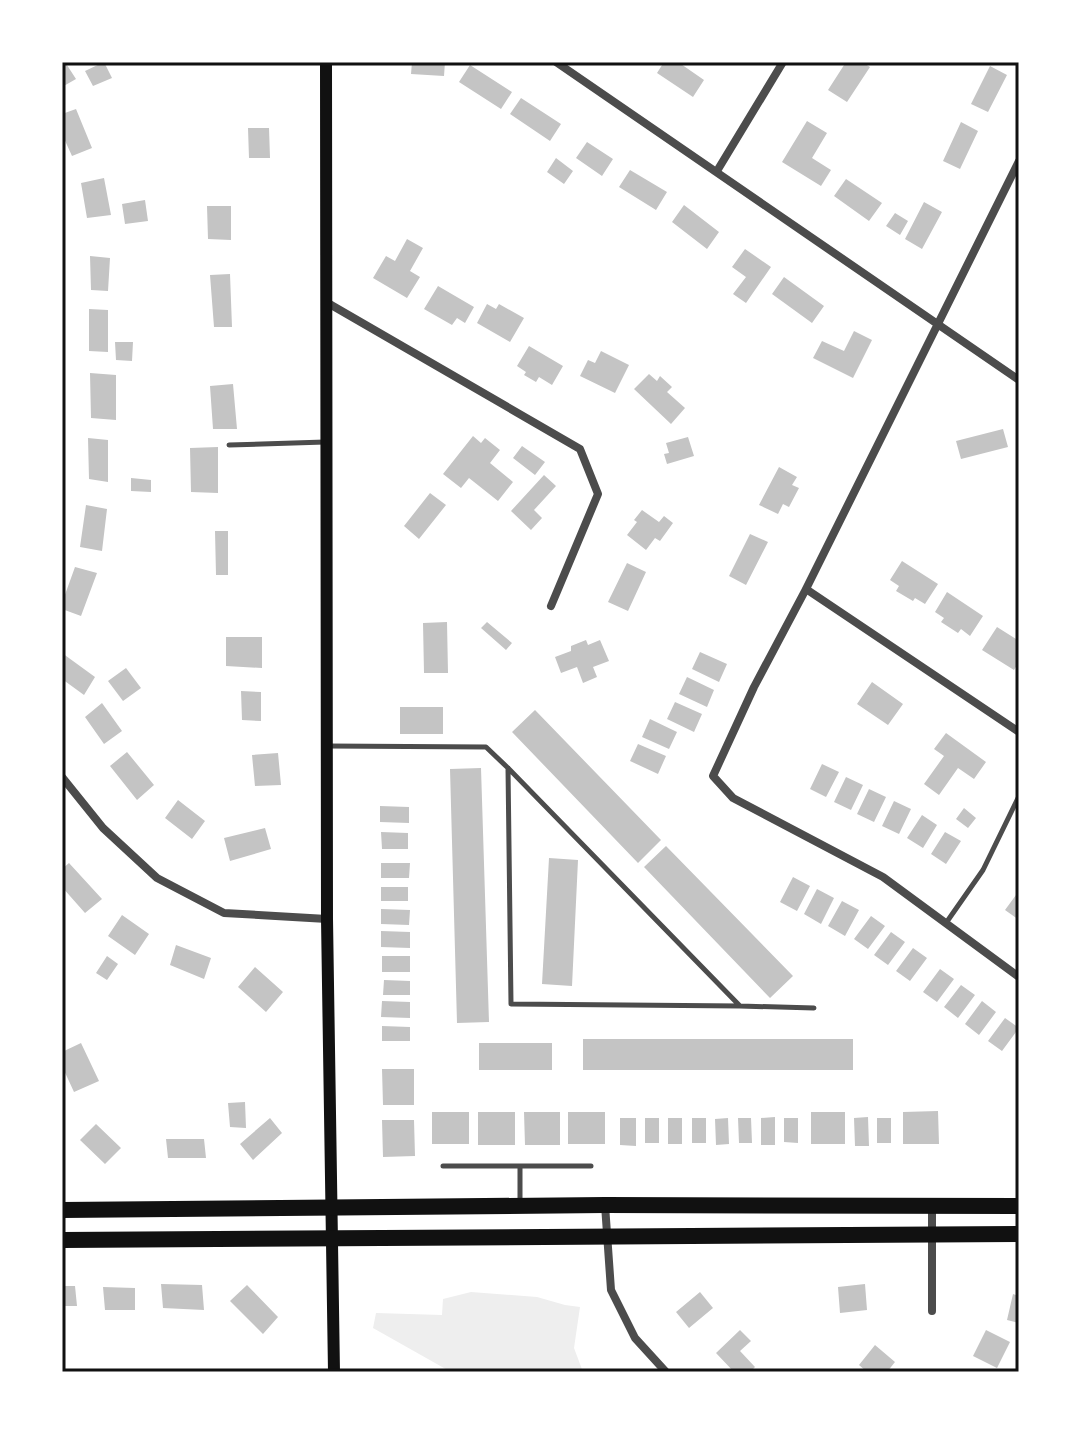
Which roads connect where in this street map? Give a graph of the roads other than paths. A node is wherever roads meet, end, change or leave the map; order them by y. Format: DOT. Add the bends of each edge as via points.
graph roads {
  1 [pos="326,62"];
  2 [pos="556,62"];
  3 [pos="783,62"];
  4 [pos="1019,161"];
  5 [pos="717,171"];
  6 [pos="326,302"];
  7 [pos="938,325"];
  8 [pos="1019,380"];
  9 [pos="326,442"];
  10 [pos="229,445"];
  11 [pos="806,589"];
  12 [pos="551,606"];
  13 [pos="1019,732"];
  14 [pos="327,746"];
  15 [pos="508,768"];
  16 [pos="62,777"];
  17 [pos="1019,796"];
  18 [pos="327,919"];
  19 [pos="946,923"];
  20 [pos="1019,977"];
  21 [pos="740,1006"];
  22 [pos="814,1008"];
  23 [pos="443,1166"];
  24 [pos="520,1166"];
  25 [pos="591,1166"];
  26 [pos="931,1204"];
  27 [pos="605,1205"];
  28 [pos="1019,1206"];
  29 [pos="520,1207"];
  30 [pos="333,1209"];
  31 [pos="62,1210"];
  32 [pos="932,1234"];
  33 [pos="1019,1234"];
  34 [pos="606,1236"];
  35 [pos="333,1238"];
  36 [pos="62,1240"];
  37 [pos="932,1311"];
  38 [pos="334,1372"];
  39 [pos="666,1372"];
  1 -- 6 [label="main road"];
  2 -- 5 [label="street"];
  3 -- 5 [label="street"];
  4 -- 7 [label="street"];
  5 -- 7 [label="street"];
  6 -- 9 [label="main road"];
  6 -- 12 [label="street" via="580,449 598,494"];
  7 -- 8 [label="street"];
  7 -- 11 [label="street"];
  9 -- 10 [label="lane"];
  9 -- 14 [label="main road"];
  11 -- 13 [label="street"];
  11 -- 19 [label="street" via="713,776 733,798 883,877"];
  14 -- 15 [label="lane" via="486,747"];
  14 -- 18 [label="main road"];
  15 -- 21 [label="lane"];
  15 -- 21 [label="lane" via="511,1004"];
  16 -- 18 [label="street" via="103,828 157,878 224,913"];
  17 -- 19 [label="lane" via="983,870"];
  18 -- 30 [label="main road"];
  19 -- 20 [label="street"];
  21 -- 22 [label="lane"];
  23 -- 24 [label="lane"];
  24 -- 25 [label="lane"];
  24 -- 29 [label="lane"];
  26 -- 27 [label="highway"];
  26 -- 28 [label="highway"];
  26 -- 32 [label="street"];
  27 -- 29 [label="highway"];
  27 -- 34 [label="street"];
  29 -- 30 [label="highway"];
  30 -- 31 [label="highway"];
  30 -- 35 [label="main road"];
  32 -- 33 [label="highway"];
  32 -- 34 [label="highway"];
  32 -- 37 [label="street"];
  34 -- 35 [label="highway"];
  34 -- 39 [label="street" via="611,1290 635,1338"];
  35 -- 36 [label="highway"];
  35 -- 38 [label="main road"];
}
